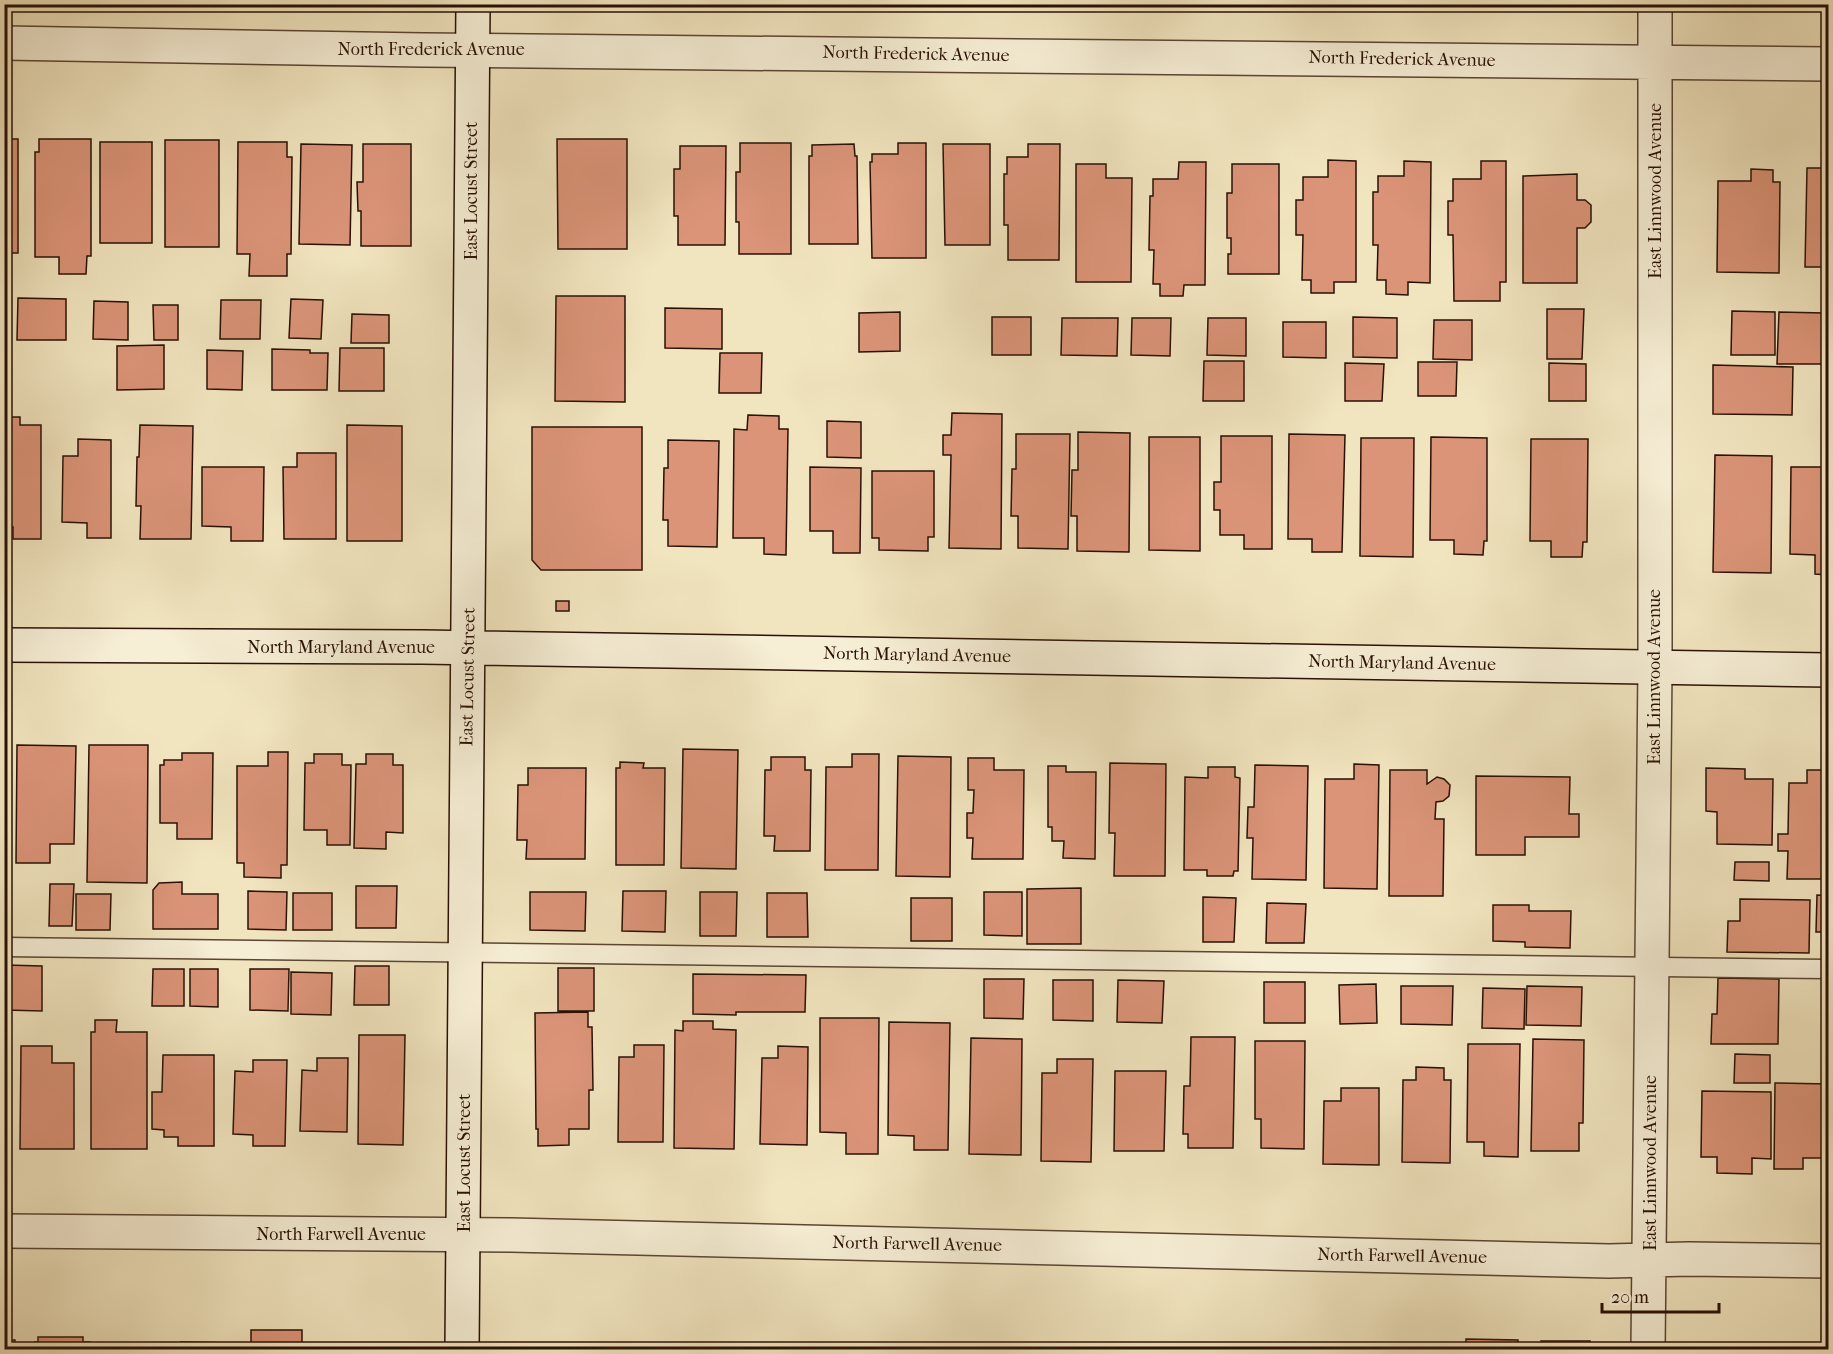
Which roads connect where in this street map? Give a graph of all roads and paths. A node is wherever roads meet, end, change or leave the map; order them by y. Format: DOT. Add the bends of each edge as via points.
graph roads {
  1 [pos="473,4"];
  2 [pos="1655,4"];
  3 [pos="4,43"];
  4 [pos="472,51"];
  5 [pos="1655,62"];
  6 [pos="1828,64"];
  7 [pos="4,645"];
  8 [pos="468,648"];
  9 [pos="1655,667"];
  10 [pos="1828,670"];
  11 [pos="4,947"];
  12 [pos="465,952"];
  13 [pos="1651,967"];
  14 [pos="1828,969"];
  15 [pos="4,1231"];
  16 [pos="464,1235"];
  17 [pos="1650,1259"];
  18 [pos="1828,1261"];
  19 [pos="462,1350"];
  20 [pos="1648,1350"];
  1 -- 4 [label="street, East Locust Street"];
  2 -- 5 [label="street, East Linnwood Avenue"];
  3 -- 4 [label="street, North Frederick Avenue"];
  4 -- 5 [label="street, North Frederick Avenue"];
  4 -- 8 [label="street, East Locust Street"];
  5 -- 6 [label="street, North Frederick Avenue"];
  5 -- 9 [label="street, East Linnwood Avenue"];
  7 -- 8 [label="street, North Maryland Avenue"];
  8 -- 9 [label="street, North Maryland Avenue"];
  8 -- 12 [label="street, East Locust Street"];
  9 -- 10 [label="street, North Maryland Avenue"];
  9 -- 13 [label="street, East Linnwood Avenue"];
  11 -- 12 [label="lane"];
  12 -- 13 [label="lane"];
  12 -- 16 [label="street, East Locust Street"];
  13 -- 14 [label="lane"];
  13 -- 17 [label="street, East Linnwood Avenue"];
  15 -- 16 [label="street, North Farwell Avenue"];
  16 -- 17 [label="street, North Farwell Avenue"];
  16 -- 19 [label="street, East Locust Street"];
  17 -- 18 [label="street, North Farwell Avenue"];
  17 -- 20 [label="street, East Linnwood Avenue"];
}
